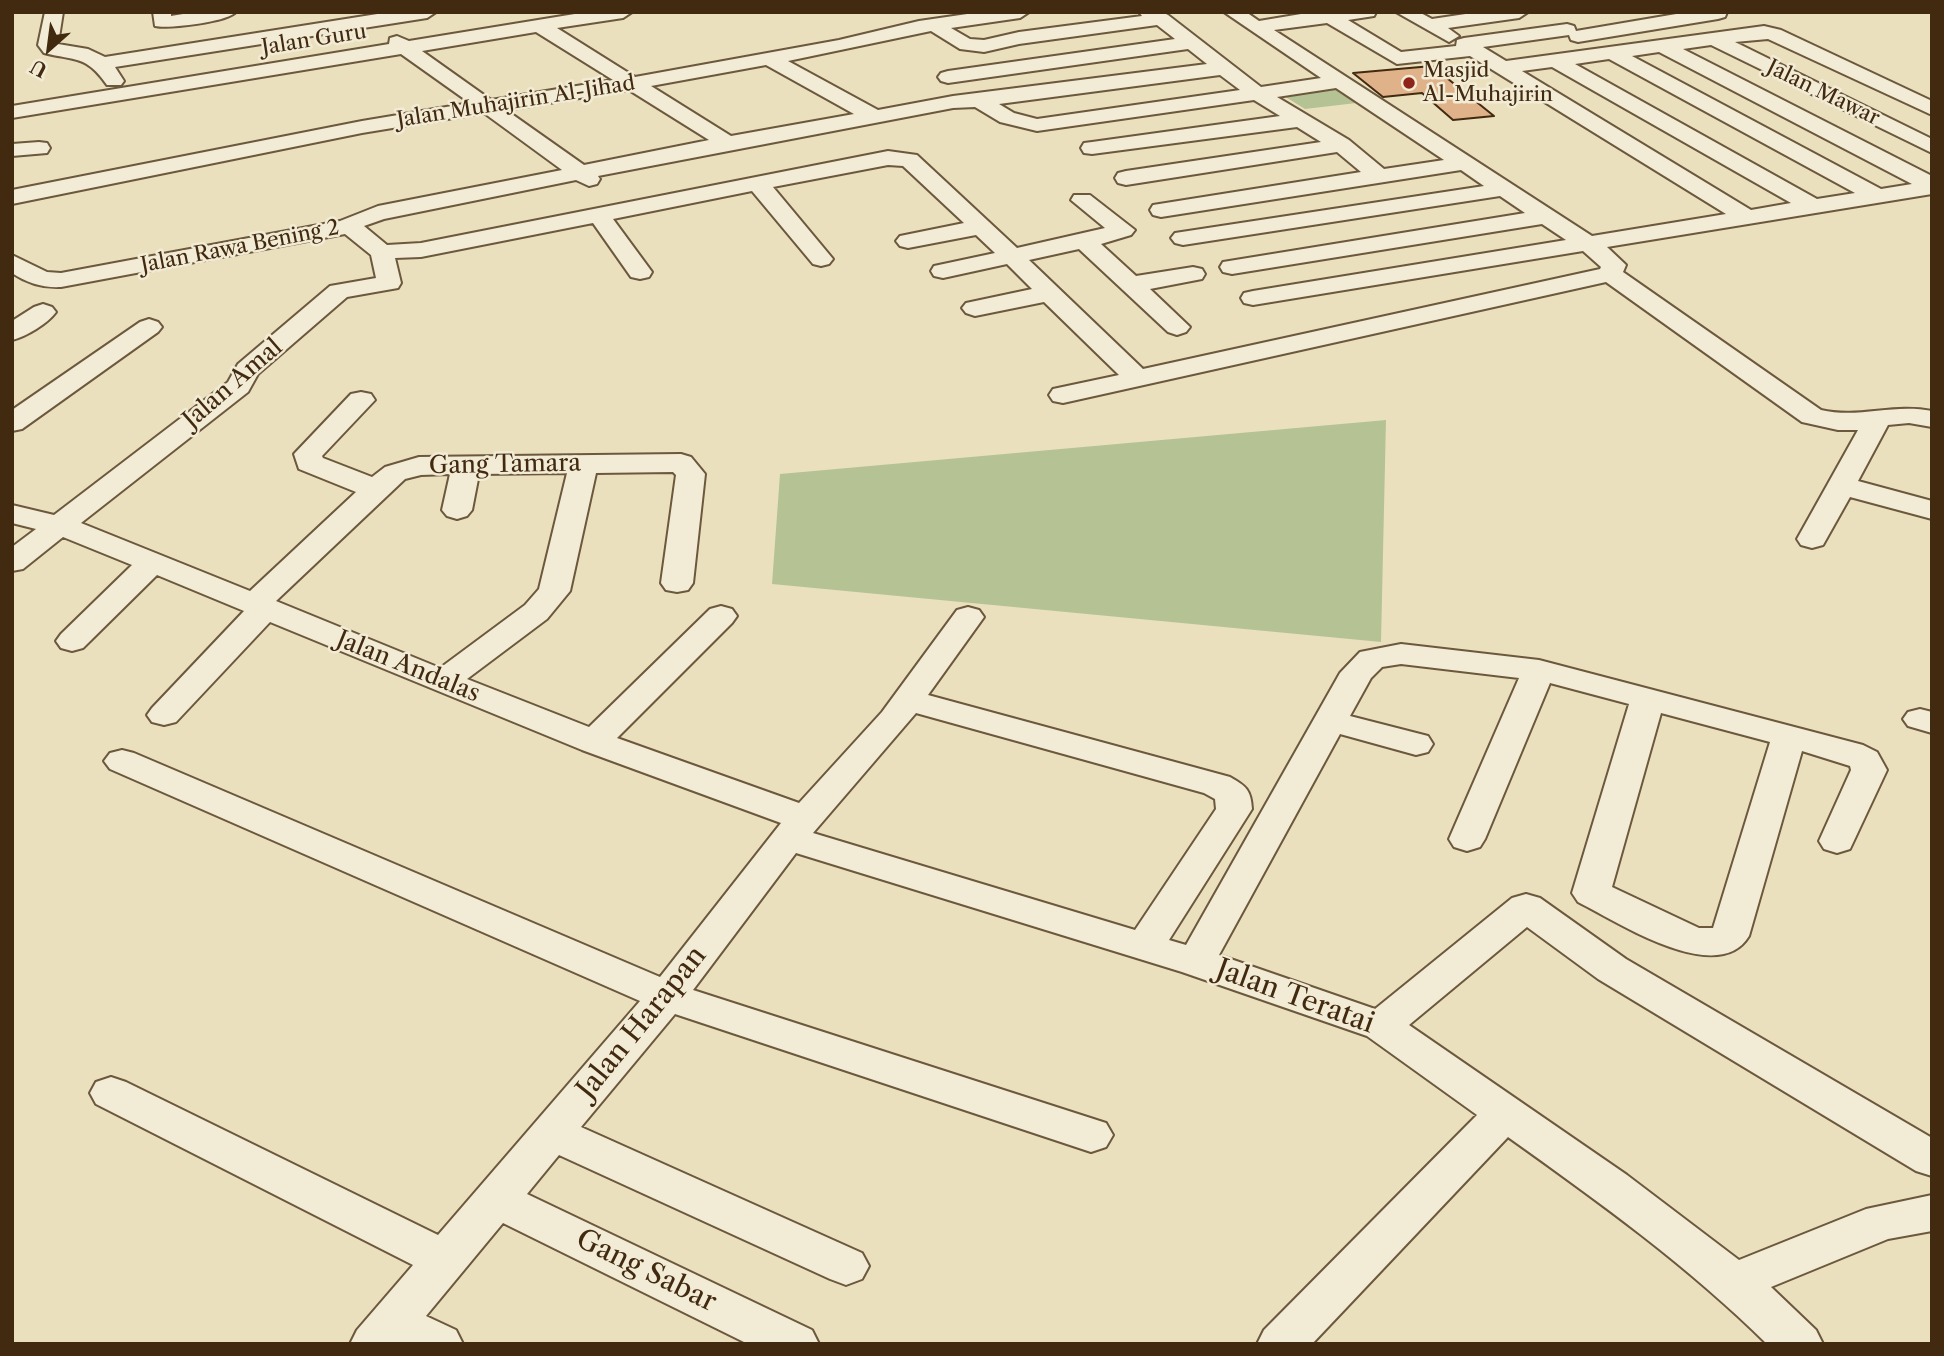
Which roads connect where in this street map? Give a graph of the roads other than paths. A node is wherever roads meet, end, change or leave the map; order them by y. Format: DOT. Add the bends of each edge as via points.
graph roads {
  1 [pos="54,12"];
  2 [pos="162,12"];
  3 [pos="227,12"];
  4 [pos="427,12"];
  5 [pos="623,12"];
  6 [pos="1020,12"];
  7 [pos="1233,12"];
  8 [pos="1367,12"];
  9 [pos="1405,12"];
  10 [pos="1519,12"];
  11 [pos="1718,13"];
  12 [pos="1154,15"];
  13 [pos="1327,15"];
  14 [pos="1537,15"];
  15 [pos="370,22"];
  16 [pos="935,25"];
  17 [pos="1430,25"];
  18 [pos="540,26"];
  19 [pos="1256,27"];
  20 [pos="1572,27"];
  21 [pos="1019,38"];
  22 [pos="1714,39"];
  23 [pos="1191,43"];
  24 [pos="1469,47"];
  25 [pos="1664,47"];
  26 [pos="407,49"];
  27 [pos="1614,54"];
  28 [pos="769,59"];
  29 [pos="1052,62"];
  30 [pos="1557,62"];
  31 [pos="104,63"];
  32 [pos="1225,68"];
  33 [pos="1502,68"];
  34 [pos="948,77"];
  35 [pos="1338,82"];
  36 [pos="631,83"];
  37 [pos="1080,87"];
  38 [pos="121,92"];
  39 [pos="1258,94"];
  40 [pos="1902,95"];
  41 [pos="979,101"];
  42 [pos="1846,104"];
  43 [pos="485,107"];
  44 [pos="1932,109"];
  45 [pos="12,111"];
  46 [pos="1790,112"];
  47 [pos="874,116"];
  48 [pos="1301,120"];
  49 [pos="1735,121"];
  50 [pos="1678,130"];
  51 [pos="728,143"];
  52 [pos="1341,145"];
  53 [pos="1932,147"];
  54 [pos="39,148"];
  55 [pos="1092,148"];
  56 [pos="12,150"];
  57 [pos="1465,163"];
  58 [pos="580,173"];
  59 [pos="1379,176"];
  60 [pos="1126,178"];
  61 [pos="758,184"];
  62 [pos="1932,186"];
  63 [pos="1311,187"];
  64 [pos="1504,189"];
  65 [pos="1878,196"];
  66 [pos="12,197"];
  67 [pos="1082,200"];
  68 [pos="628,207"];
  69 [pos="1815,207"];
  70 [pos="1161,210"];
  71 [pos="598,214"];
  72 [pos="1347,215"];
  73 [pos="1546,216"];
  74 [pos="1749,218"];
  75 [pos="350,226"];
  76 [pos="982,227"];
  77 [pos="1183,238"];
  78 [pos="616,241"];
  79 [pos="1084,241"];
  80 [pos="908,242"];
  81 [pos="1383,243"];
  82 [pos="1590,245"];
  83 [pos="590,247"];
  84 [pos="382,253"];
  85 [pos="1012,256"];
  86 [pos="821,259"];
  87 [pos="12,262"];
  88 [pos="1232,267"];
  89 [pos="943,271"];
  90 [pos="640,272"];
  91 [pos="1193,274"];
  92 [pos="1610,274"];
  93 [pos="1133,284"];
  94 [pos="1050,293"];
  95 [pos="1253,298"];
  96 [pos="975,308"];
  97 [pos="43,312"];
  98 [pos="149,327"];
  99 [pos="1177,327"];
  100 [pos="12,332"];
  101 [pos="1138,379"];
  102 [pos="1063,395"];
  103 [pos="361,400"];
  104 [pos="1879,417"];
  105 [pos="1932,419"];
  106 [pos="12,423"];
  107 [pos="584,463"];
  108 [pos="467,464"];
  109 [pos="1842,486"];
  110 [pos="376,489"];
  111 [pos="457,510"];
  112 [pos="1932,510"];
  113 [pos="12,514"];
  114 [pos="60,526"];
  115 [pos="1812,539"];
  116 [pos="12,562"];
  117 [pos="153,562"];
  118 [pos="677,583"];
  119 [pos="261,606"];
  120 [pos="721,616"];
  121 [pos="968,617"];
  122 [pos="72,641"];
  123 [pos="1539,670"];
  124 [pos="443,681"];
  125 [pos="907,699"];
  126 [pos="1648,699"];
  127 [pos="164,715"];
  128 [pos="1330,721"];
  129 [pos="1789,737"];
  130 [pos="594,741"];
  131 [pos="1416,744"];
  132 [pos="122,761"];
  133 [pos="796,828"];
  134 [pos="1468,839"];
  135 [pos="1837,841"];
  136 [pos="1145,946"];
  137 [pos="1196,962"];
  138 [pos="667,996"];
  139 [pos="1381,1026"];
  140 [pos="111,1093"];
  141 [pos="1506,1112"];
  142 [pos="552,1133"];
  143 [pos="1091,1135"];
  144 [pos="1932,1159"];
  145 [pos="496,1199"];
  146 [pos="1932,1213"];
  147 [pos="445,1260"];
  148 [pos="846,1266"];
  149 [pos="1734,1282"];
  150 [pos="384,1333"];
  151 [pos="439,1344"];
  152 [pos="795,1344"];
  153 [pos="1281,1344"];
  154 [pos="1799,1344"];
  1 -- 31 [label="street" via="51,50 85,52"];
  2 -- 3 [label="street" via="166,23"];
  4 -- 15 [label="street"];
  5 -- 18 [label="street, Jalan Guru"];
  6 -- 16 [label="street, Jalan Muhajirin Al-Jihad"];
  7 -- 19 [label="street"];
  8 -- 13 [label="street"];
  9 -- 17 [label="street"];
  10 -- 17 [label="street"];
  11 -- 20 [label="street"];
  12 -- 21 [label="street"];
  12 -- 23 [label="street"];
  13 -- 19 [label="street"];
  13 -- 24 [label="street" via="1396,58"];
  14 -- 20 [label="street"];
  15 -- 26 [label="street"];
  15 -- 31 [label="street"];
  16 -- 21 [label="street" via="967,45"];
  16 -- 28 [label="street, Jalan Muhajirin Al-Jihad"];
  17 -- 24 [label="street"];
  18 -- 26 [label="street, Jalan Guru"];
  18 -- 36 [label="street"];
  19 -- 35 [label="street"];
  20 -- 24 [label="street"];
  20 -- 27 [label="street"];
  21 -- 29 [label="street"];
  22 -- 25 [label="street"];
  22 -- 40 [label="street" via="1770,33"];
  22 -- 42 [label="street, Jalan Mawar"];
  23 -- 29 [label="street"];
  23 -- 32 [label="street"];
  24 -- 33 [label="street"];
  25 -- 27 [label="street"];
  25 -- 46 [label="street"];
  26 -- 38 [label="street, Jalan Guru"];
  26 -- 43 [label="street"];
  27 -- 30 [label="street"];
  27 -- 49 [label="street"];
  28 -- 36 [label="street, Jalan Muhajirin Al-Jihad"];
  28 -- 47 [label="street"];
  29 -- 34 [label="street"];
  29 -- 37 [label="street"];
  30 -- 33 [label="street"];
  30 -- 50 [label="street"];
  31 -- 38 [label="street"];
  32 -- 37 [label="street"];
  32 -- 39 [label="street"];
  33 -- 74 [label="street"];
  35 -- 39 [label="street"];
  35 -- 57 [label="street"];
  36 -- 43 [label="street, Jalan Muhajirin Al-Jihad"];
  36 -- 51 [label="street"];
  37 -- 41 [label="street"];
  38 -- 45 [label="street, Jalan Guru"];
  39 -- 41 [label="street" via="1037,125 1007,118"];
  39 -- 48 [label="street"];
  40 -- 42 [label="street"];
  40 -- 44 [label="street"];
  41 -- 47 [label="street"];
  42 -- 46 [label="street"];
  42 -- 53 [label="street, Jalan Mawar"];
  43 -- 58 [label="street"];
  43 -- 66 [label="street, Jalan Muhajirin Al-Jihad"];
  46 -- 49 [label="street"];
  46 -- 62 [label="street"];
  47 -- 51 [label="street"];
  48 -- 52 [label="street"];
  48 -- 55 [label="street"];
  49 -- 50 [label="street"];
  49 -- 65 [label="street"];
  50 -- 69 [label="street"];
  51 -- 58 [label="street"];
  52 -- 59 [label="street"];
  52 -- 60 [label="street"];
  54 -- 56 [label="street"];
  57 -- 59 [label="street"];
  57 -- 64 [label="street"];
  58 -- 68 [label="street"];
  58 -- 75 [label="street" via="378,213"];
  59 -- 63 [label="street"];
  61 -- 68 [label="street"];
  61 -- 76 [label="street" via="899,158 909,160"];
  61 -- 86 [label="street"];
  62 -- 65 [label="street"];
  63 -- 70 [label="street"];
  63 -- 72 [label="street"];
  64 -- 72 [label="street"];
  64 -- 73 [label="street"];
  65 -- 69 [label="street"];
  67 -- 79 [label="street" via="1122,230"];
  68 -- 71 [label="street"];
  69 -- 74 [label="street"];
  71 -- 78 [label="street"];
  71 -- 84 [label="street" via="421,250"];
  72 -- 77 [label="street"];
  72 -- 81 [label="street"];
  73 -- 81 [label="street"];
  73 -- 82 [label="street"];
  74 -- 82 [label="street"];
  75 -- 84 [label="street, Jalan Rawa Bening 2"];
  75 -- 87 [label="street, Jalan Rawa Bening 2" via="61,280 36,278"];
  76 -- 80 [label="street"];
  76 -- 85 [label="street"];
  78 -- 83 [label="street"];
  78 -- 90 [label="street"];
  79 -- 85 [label="street"];
  79 -- 93 [label="street"];
  81 -- 88 [label="street"];
  82 -- 92 [label="street" via="1614,265"];
  82 -- 95 [label="street"];
  84 -- 114 [label="street, Jalan Amal" via="389,283 340,291 247,370 239,386"];
  85 -- 89 [label="street"];
  85 -- 94 [label="street"];
  91 -- 93 [label="street"];
  92 -- 101 [label="street"];
  92 -- 104 [label="street" via="1812,416 1840,422"];
  93 -- 99 [label="street"];
  94 -- 96 [label="street"];
  94 -- 101 [label="street"];
  97 -- 100 [label="street"];
  98 -- 106 [label="street"];
  101 -- 102 [label="street"];
  103 -- 110 [label="street" via="308,454 309,463"];
  104 -- 105 [label="street" via="1898,413"];
  104 -- 109 [label="street"];
  107 -- 108 [label="street, Gang Tamara"];
  107 -- 118 [label="street, Gang Tamara" via="667,461 687,468 691,474"];
  107 -- 124 [label="street" via="554,591 536,612"];
  108 -- 110 [label="street, Gang Tamara" via="407,469"];
  108 -- 111 [label="street"];
  109 -- 112 [label="street"];
  109 -- 115 [label="street"];
  110 -- 119 [label="street, Gang Tamara"];
  113 -- 114 [label="street, Jalan Andalas"];
  114 -- 116 [label="street"];
  114 -- 117 [label="street, Jalan Andalas"];
  117 -- 119 [label="street, Jalan Andalas"];
  117 -- 122 [label="street"];
  119 -- 124 [label="street, Jalan Andalas"];
  119 -- 127 [label="street, Gang Tamara"];
  120 -- 130 [label="street"];
  121 -- 125 [label="street, Jalan Harapan"];
  123 -- 126 [label="street"];
  123 -- 128 [label="street" via="1401,654 1372,659 1357,673"];
  123 -- 134 [label="street"];
  124 -- 130 [label="street, Jalan Andalas"];
  125 -- 133 [label="street, Jalan Harapan"];
  125 -- 136 [label="street" via="1217,785 1233,794 1234,809"];
  126 -- 129 [label="street"];
  126 -- 129 [label="street" via="1591,893 1690,940 1712,944 1730,936"];
  128 -- 131 [label="street"];
  128 -- 137 [label="street"];
  129 -- 135 [label="street" via="1865,760 1869,770"];
  130 -- 133 [label="street, Jalan Andalas"];
  132 -- 138 [label="street"];
  133 -- 136 [label="street, Jalan Teratai"];
  133 -- 138 [label="street, Jalan Harapan"];
  136 -- 137 [label="street, Jalan Teratai"];
  137 -- 139 [label="street, Jalan Teratai"];
  138 -- 142 [label="street, Jalan Harapan"];
  138 -- 143 [label="street"];
  139 -- 141 [label="street, Jalan Teratai"];
  139 -- 144 [label="street" via="1526,907 1612,969"];
  140 -- 147 [label="street"];
  141 -- 149 [label="street, Jalan Teratai"];
  141 -- 153 [label="street"];
  142 -- 145 [label="street, Jalan Harapan"];
  142 -- 148 [label="street"];
  145 -- 147 [label="street, Jalan Harapan"];
  145 -- 152 [label="street, Gang Sabar"];
  146 -- 149 [label="street" via="1882,1222"];
  147 -- 150 [label="street, Jalan Harapan"];
  149 -- 154 [label="street, Jalan Teratai"];
  150 -- 151 [label="street"];
}
